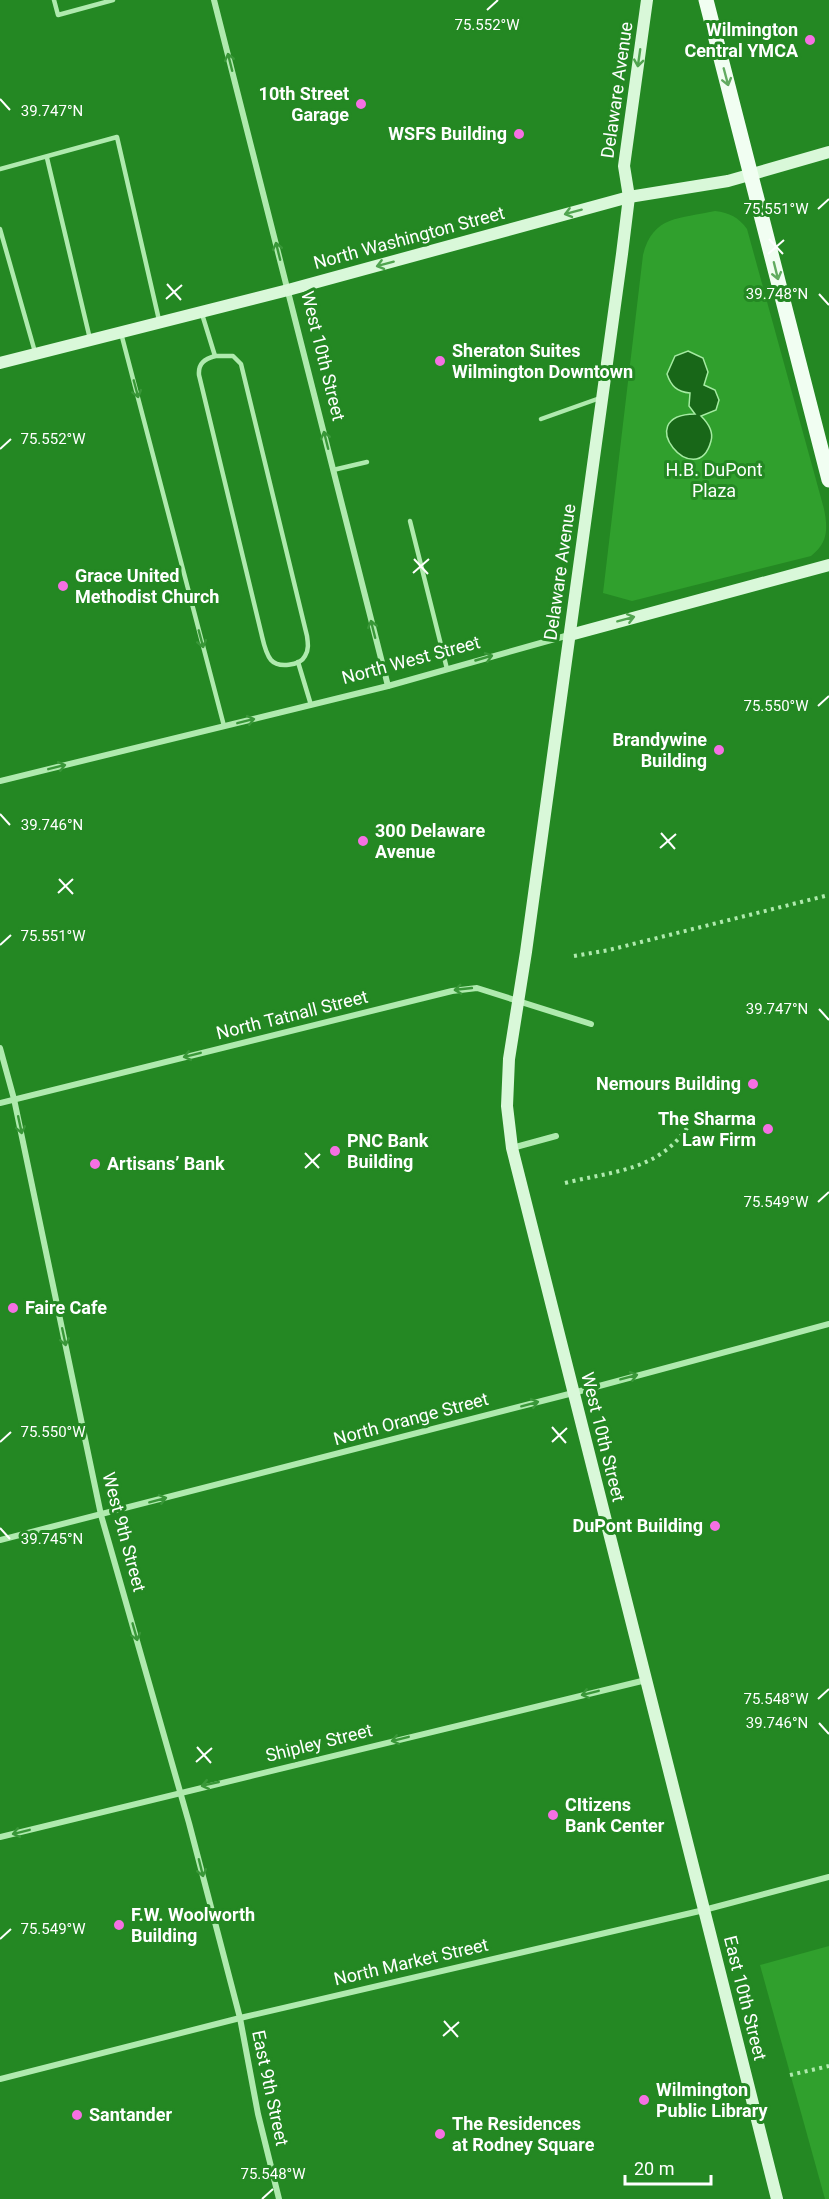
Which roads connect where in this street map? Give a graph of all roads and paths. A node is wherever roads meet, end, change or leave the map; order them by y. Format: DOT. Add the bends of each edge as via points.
graph roads {
  1 [pos="54,0"];
  2 [pos="113,0"];
  3 [pos="214,0"];
  4 [pos="648,0"];
  5 [pos="706,0"];
  6 [pos="829,152"];
  7 [pos="47,158"];
  8 [pos="0,169"];
  9 [pos="751,174"];
  10 [pos="629,197"];
  11 [pos="0,229"];
  12 [pos="288,290"];
  13 [pos="201,312"];
  14 [pos="160,322"];
  15 [pos="121,333"];
  16 [pos="91,340"];
  17 [pos="35,354"];
  18 [pos="215,356"];
  19 [pos="0,363"];
  20 [pos="602,397"];
  21 [pos="541,419"];
  22 [pos="367,462"];
  23 [pos="333,470"];
  24 [pos="829,480"];
  25 [pos="410,521"];
  26 [pos="829,565"];
  27 [pos="570,635"];
  28 [pos="298,662"];
  29 [pos="447,669"];
  30 [pos="388,686"];
  31 [pos="311,705"];
  32 [pos="224,726"];
  33 [pos="0,782"];
  34 [pos="829,895"];
  35 [pos="574,956"];
  36 [pos="519,1001"];
  37 [pos="591,1024"];
  38 [pos="0,1048"];
  39 [pos="14,1100"];
  40 [pos="0,1103"];
  41 [pos="687,1128"];
  42 [pos="556,1136"];
  43 [pos="512,1148"];
  44 [pos="565,1183"];
  45 [pos="829,1324"];
  46 [pos="573,1393"];
  47 [pos="101,1515"];
  48 [pos="0,1540"];
  49 [pos="646,1679"];
  50 [pos="181,1791"];
  51 [pos="0,1837"];
  52 [pos="829,1876"];
  53 [pos="705,1910"];
  54 [pos="240,2018"];
  55 [pos="829,2066"];
  56 [pos="790,2075"];
  57 [pos="0,2079"];
  58 [pos="279,2199"];
  59 [pos="777,2199"];
  1 -- 2 [label="lane" via="58,15"];
  12 -- 3 [label="street, West 10th Street, one-way"];
  4 -- 10 [label="main road, Delaware Avenue, one-way" via="624,166"];
  5 -- 9 [label="main road, one-way"];
  6 -- 9 [label="main road, North Washington Street"];
  7 -- 8 [label="lane"];
  7 -- 14 [label="lane" via="117,137"];
  7 -- 16 [label="lane"];
  9 -- 10 [label="main road, North Washington Street"];
  9 -- 24 [label="main road, one-way"];
  10 -- 12 [label="main road, North Washington Street, one-way"];
  10 -- 20 [label="main road, Delaware Avenue"];
  11 -- 17 [label="lane"];
  12 -- 13 [label="main road, North Washington Street"];
  23 -- 12 [label="street, West 10th Street, one-way"];
  13 -- 14 [label="main road, North Washington Street"];
  13 -- 18 [label="lane"];
  14 -- 15 [label="main road, North Washington Street"];
  15 -- 16 [label="main road, North Washington Street"];
  15 -- 32 [label="lane, one-way"];
  16 -- 17 [label="main road, North Washington Street"];
  17 -- 19 [label="main road, North Washington Street"];
  18 -- 28 [label="lane" via="233,356 241,364 307,636 307,652"];
  18 -- 28 [label="lane" via="204,360 199,375 261,632 273,662"];
  20 -- 21 [label="lane"];
  20 -- 27 [label="main road, Delaware Avenue"];
  22 -- 23 [label="lane"];
  30 -- 23 [label="street, West 10th Street, one-way"];
  25 -- 29 [label="lane"];
  27 -- 26 [label="main road, North West Street, one-way"];
  29 -- 27 [label="street, North West Street, one-way"];
  27 -- 36 [label="main road, Delaware Avenue"];
  28 -- 31 [label="lane"];
  29 -- 30 [label="street, North West Street"];
  30 -- 31 [label="street, North West Street"];
  32 -- 31 [label="street, North West Street, one-way"];
  33 -- 32 [label="street, North West Street, one-way"];
  34 -- 35 [label="path"];
  36 -- 37 [label="street, North Tatnall Street"];
  36 -- 39 [label="street, North Tatnall Street, one-way" via="477,988 452,991"];
  36 -- 43 [label="main road, Delaware Avenue" via="509,1059 507,1106"];
  38 -- 39 [label="street, West 9th Street"];
  39 -- 40 [label="street, North Tatnall Street"];
  39 -- 47 [label="street, West 9th Street, one-way"];
  41 -- 44 [label="path" via="664,1155 647,1163"];
  42 -- 43 [label="street"];
  43 -- 46 [label="main road, West 10th Street"];
  46 -- 45 [label="street, North Orange Street, one-way"];
  47 -- 46 [label="street, North Orange Street, one-way"];
  46 -- 49 [label="main road, West 10th Street"];
  47 -- 48 [label="street, North Orange Street"];
  47 -- 50 [label="street, West 9th Street, one-way"];
  49 -- 50 [label="street, Shipley Street, one-way"];
  49 -- 53 [label="main road, West 10th Street"];
  50 -- 51 [label="street, Shipley Street, one-way"];
  50 -- 54 [label="street, West 9th Street, one-way"];
  52 -- 53 [label="street, North Market Street"];
  53 -- 54 [label="street, North Market Street"];
  53 -- 59 [label="main road, East 10th Street"];
  54 -- 57 [label="street, North Market Street"];
  54 -- 58 [label="street, East 9th Street"];
  55 -- 56 [label="path"];
}
